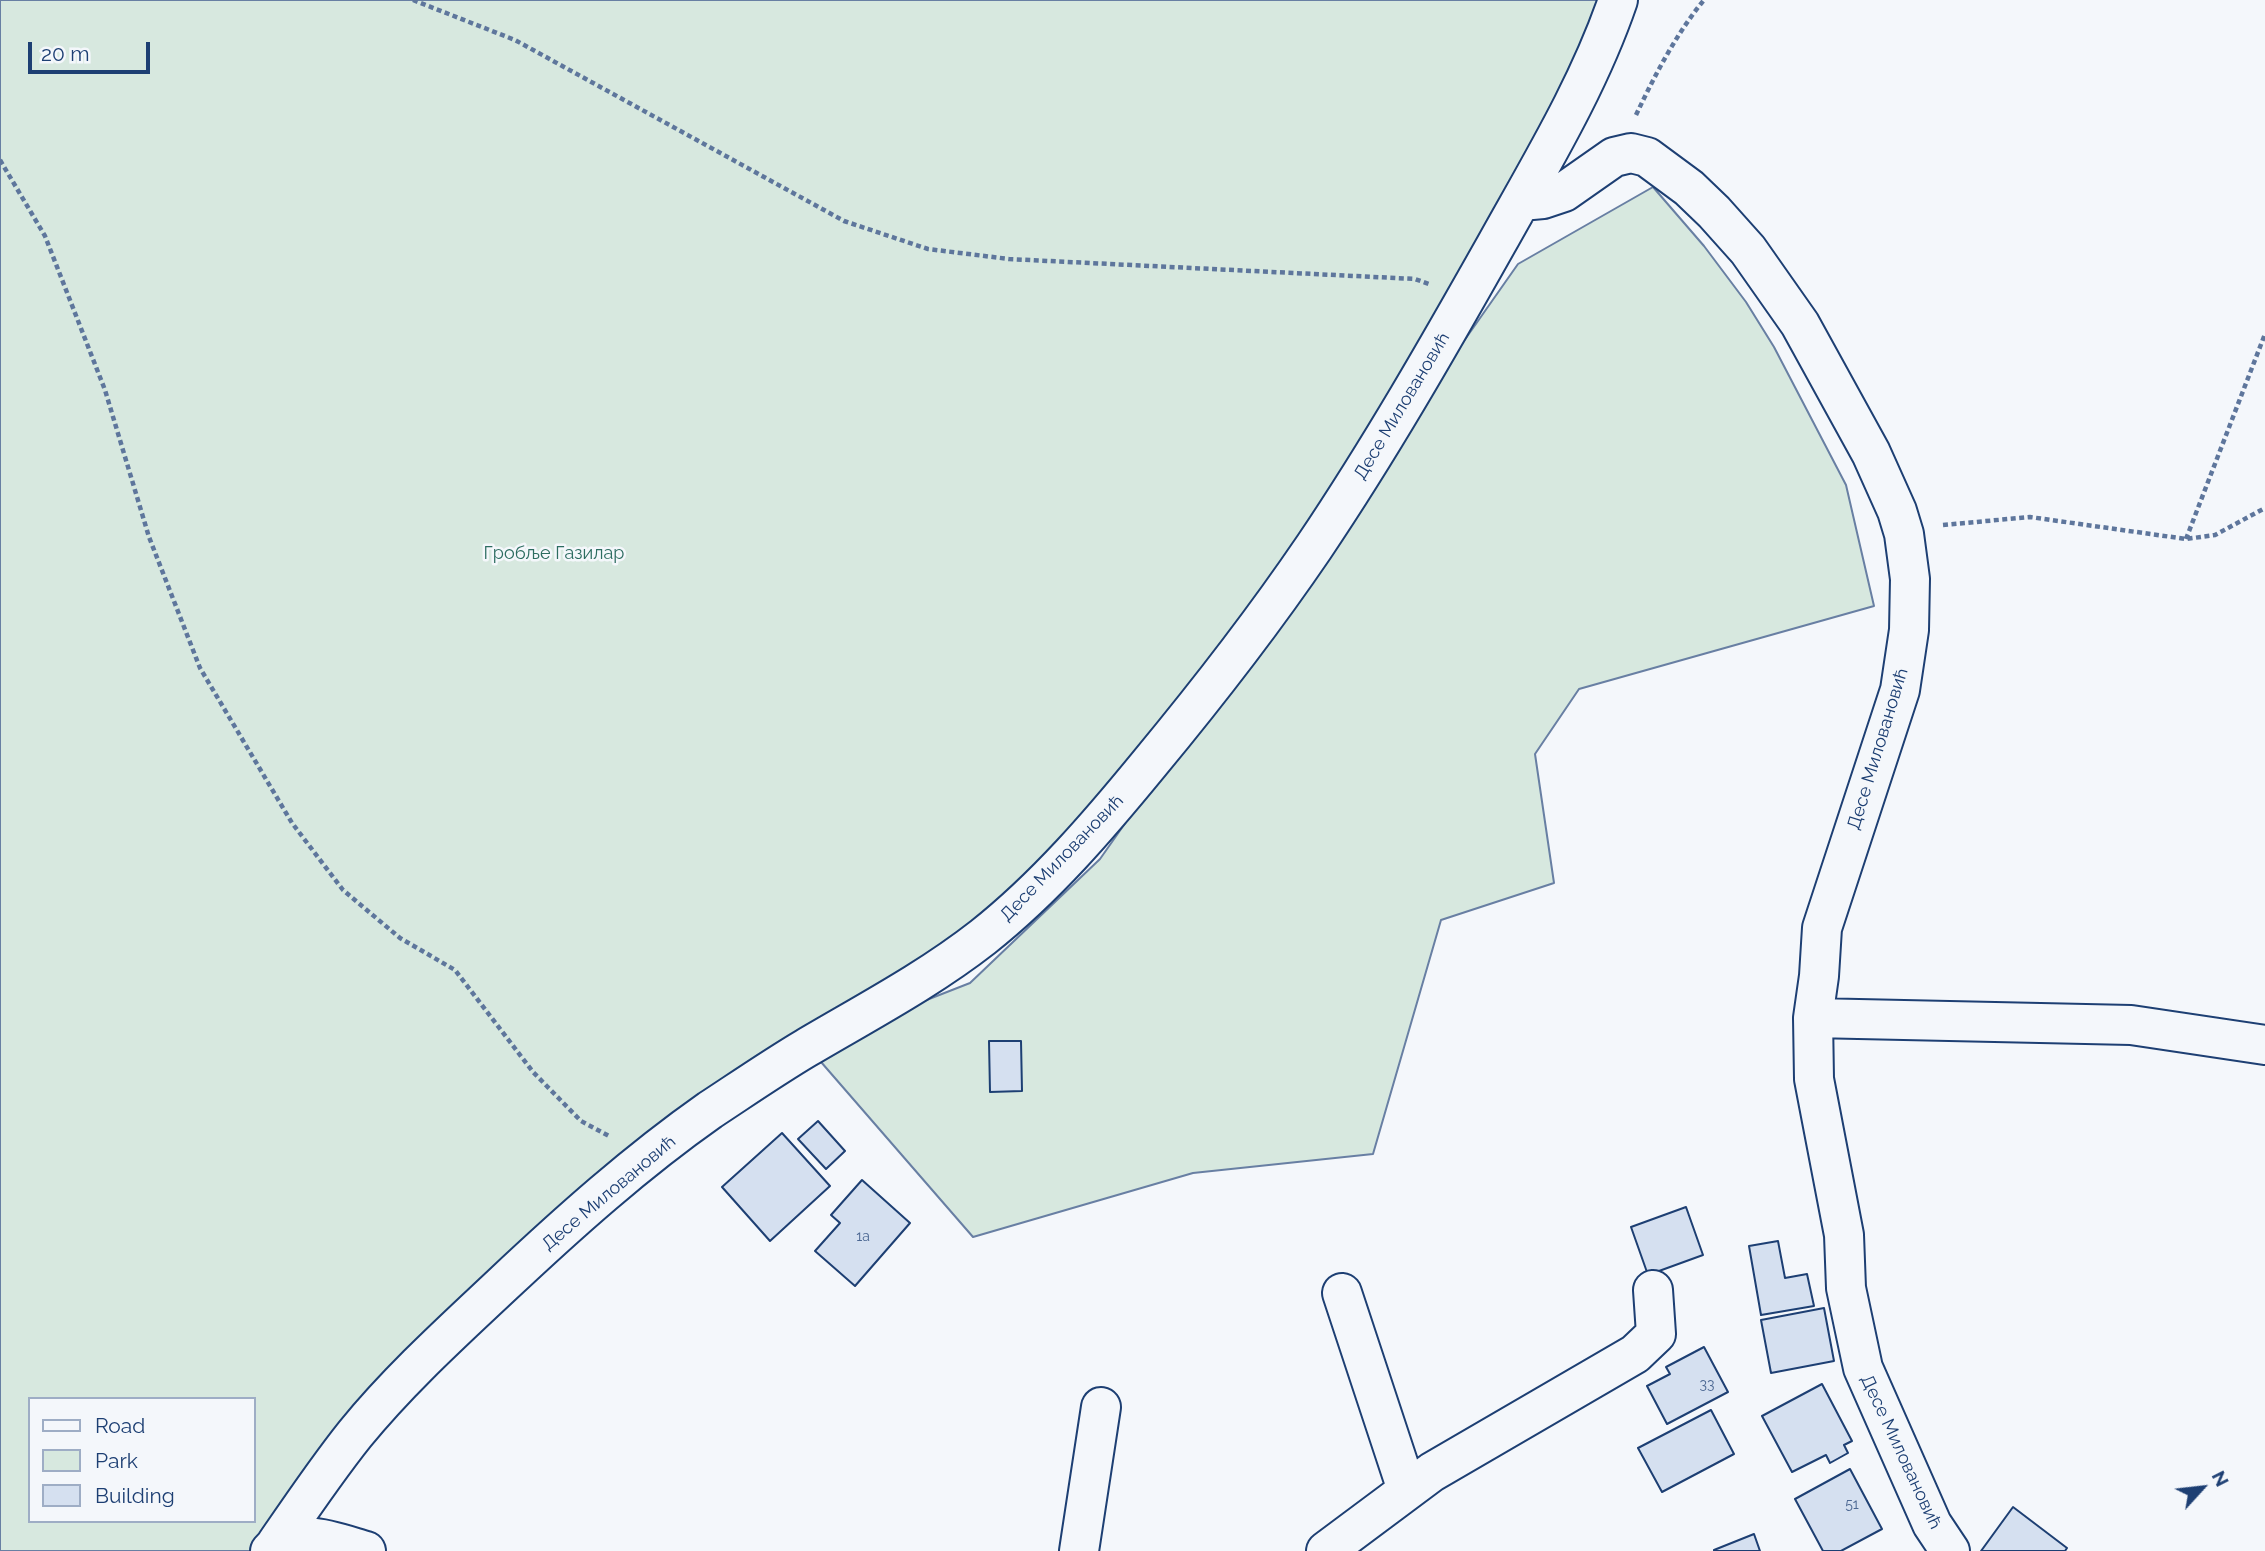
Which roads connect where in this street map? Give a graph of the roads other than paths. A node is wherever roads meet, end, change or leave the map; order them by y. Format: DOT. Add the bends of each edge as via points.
graph roads {
  1 [pos="1614,12"];
  2 [pos="1521,201"];
  3 [pos="1813,1018"];
  4 [pos="2265,1045"];
  5 [pos="1653,1290"];
  6 [pos="1342,1293"];
  7 [pos="1101,1407"];
  8 [pos="1407,1490"];
  9 [pos="273,1547"];
  10 [pos="366,1551"];
  11 [pos="1079,1551"];
  12 [pos="1326,1551"];
  13 [pos="1950,1551"];
  1 -- 2 [label="street, Десе Миловановић" via="1593,65"];
  2 -- 3 [label="street, Десе Миловановић" via="1564,192 1614,158 1631,153 1647,157 1689,188 1748,250 1800,324 1871,453 1897,511 1910,579 1909,630 1899,690 1822,928"];
  2 -- 9 [label="street, Десе Миловановић" via="1356,483 1260,623 1181,726 1062,863 1016,910 931,975 771,1070 632,1169 425,1359 360,1428"];
  3 -- 4 [label="street" via="2132,1025"];
  3 -- 13 [label="street, Десе Миловановић" via="1814,1079 1844,1235 1846,1288 1863,1368 1932,1524"];
  5 -- 8 [label="street" via="1656,1334 1635,1354"];
  6 -- 8 [label="street"];
  7 -- 11 [label="street"];
  8 -- 12 [label="street"];
  9 -- 10 [label="street, Десе Миловановић" via="291,1539 324,1539"];
}
